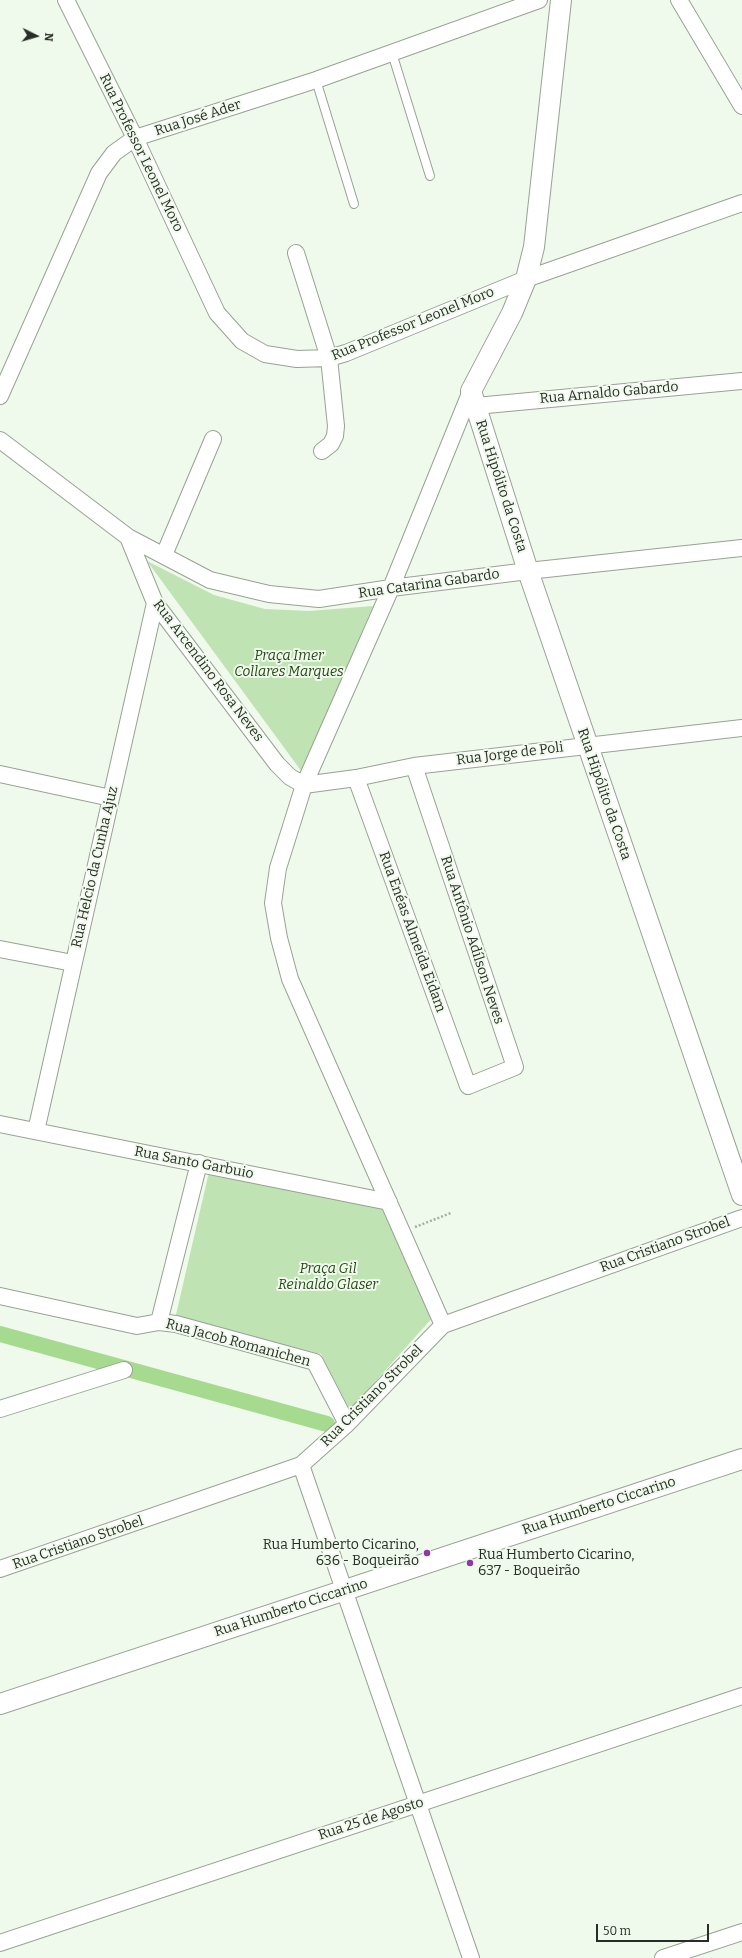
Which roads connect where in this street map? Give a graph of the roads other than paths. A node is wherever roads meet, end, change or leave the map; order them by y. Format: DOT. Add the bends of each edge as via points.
graph roads {
  1 [pos="66,0"];
  2 [pos="539,0"];
  3 [pos="561,0"];
  4 [pos="680,0"];
  5 [pos="392,53"];
  6 [pos="316,80"];
  7 [pos="742,106"];
  8 [pos="135,138"];
  9 [pos="430,176"];
  10 [pos="742,203"];
  11 [pos="354,204"];
  12 [pos="296,253"];
  13 [pos="526,279"];
  14 [pos="329,358"];
  15 [pos="742,381"];
  16 [pos="0,396"];
  17 [pos="473,399"];
  18 [pos="0,440"];
  19 [pos="213,440"];
  20 [pos="322,451"];
  21 [pos="128,538"];
  22 [pos="742,548"];
  23 [pos="164,555"];
  24 [pos="528,571"];
  25 [pos="391,588"];
  26 [pos="154,603"];
  27 [pos="742,728"];
  28 [pos="588,745"];
  29 [pos="414,766"];
  30 [pos="0,774"];
  31 [pos="356,778"];
  32 [pos="304,785"];
  33 [pos="111,798"];
  34 [pos="0,950"];
  35 [pos="73,963"];
  36 [pos="468,1086"];
  37 [pos="0,1124"];
  38 [pos="36,1131"];
  39 [pos="199,1164"];
  40 [pos="742,1195"];
  41 [pos="388,1202"];
  42 [pos="742,1218"];
  43 [pos="0,1296"];
  44 [pos="159,1322"];
  45 [pos="442,1325"];
  46 [pos="124,1370"];
  47 [pos="0,1409"];
  48 [pos="346,1424"];
  49 [pos="742,1459"];
  50 [pos="301,1465"];
  51 [pos="0,1569"];
  52 [pos="344,1590"];
  53 [pos="742,1696"];
  54 [pos="0,1704"];
  55 [pos="418,1804"];
  56 [pos="742,1932"];
  57 [pos="0,1943"];
  58 [pos="471,1958"];
  59 [pos="663,1958"];
  1 -- 8 [label="street, Rua Professor Leonel Moro"];
  2 -- 5 [label="street, Rua José Ader"];
  3 -- 13 [label="street" via="534,247"];
  4 -- 7 [label="street"];
  5 -- 6 [label="street, Rua José Ader"];
  5 -- 9 [label="lane"];
  6 -- 8 [label="street, Rua José Ader"];
  6 -- 11 [label="lane"];
  8 -- 14 [label="street, Rua Professor Leonel Moro" via="217,313 242,341 265,354 297,359"];
  8 -- 16 [label="street, Rua José Ader" via="114,153 99,173"];
  10 -- 13 [label="street, Rua Professor Leonel Moro"];
  12 -- 14 [label="street"];
  13 -- 14 [label="street, Rua Professor Leonel Moro"];
  13 -- 17 [label="street"];
  14 -- 20 [label="street" via="336,426 331,444"];
  15 -- 17 [label="street, Rua Arnaldo Gabardo"];
  17 -- 24 [label="street, Rua Hipólito da Costa"];
  17 -- 25 [label="street"];
  18 -- 21 [label="street"];
  19 -- 23 [label="street"];
  21 -- 23 [label="street, Rua Catarina Gabardo"];
  21 -- 26 [label="street, Rua Arcendino Rosa Neves"];
  22 -- 24 [label="street, Rua Catarina Gabardo"];
  23 -- 25 [label="street, Rua Catarina Gabardo" via="210,580 269,594 319,599"];
  24 -- 25 [label="street, Rua Catarina Gabardo"];
  24 -- 28 [label="street, Rua Hipólito da Costa"];
  25 -- 32 [label="street"];
  26 -- 32 [label="street, Rua Arcendino Rosa Neves" via="277,764 290,777"];
  26 -- 33 [label="street, Rua Helcio da Cunha Ajuz"];
  27 -- 28 [label="street, Rua Jorge de Poli"];
  28 -- 29 [label="street, Rua Jorge de Poli"];
  28 -- 40 [label="street, Rua Hipólito da Costa"];
  29 -- 31 [label="street, Rua Jorge de Poli"];
  29 -- 36 [label="street, Rua Antônio Adílson Neves" via="515,1067"];
  30 -- 33 [label="street"];
  31 -- 32 [label="street, Rua Jorge de Poli"];
  31 -- 36 [label="street, Rua Enéas Almeida Eidam"];
  32 -- 41 [label="street" via="278,868 273,904 279,938 290,979"];
  33 -- 35 [label="street, Rua Helcio da Cunha Ajuz"];
  34 -- 35 [label="street"];
  35 -- 38 [label="street, Rua Helcio da Cunha Ajuz"];
  37 -- 38 [label="street, Rua Santo Garbuio"];
  38 -- 39 [label="street, Rua Santo Garbuio"];
  39 -- 41 [label="street, Rua Santo Garbuio"];
  39 -- 44 [label="street"];
  41 -- 45 [label="street"];
  42 -- 45 [label="street, Rua Cristiano Strobel"];
  43 -- 44 [label="street, Rua Jacob Romanichen" via="137,1326"];
  44 -- 48 [label="street, Rua Jacob Romanichen" via="176,1324 315,1362"];
  45 -- 48 [label="street, Rua Cristiano Strobel"];
  46 -- 47 [label="street"];
  48 -- 50 [label="street, Rua Cristiano Strobel"];
  49 -- 52 [label="street, Rua Humberto Ciccarino"];
  50 -- 51 [label="street, Rua Cristiano Strobel"];
  50 -- 52 [label="street"];
  52 -- 54 [label="street, Rua Humberto Ciccarino"];
  52 -- 55 [label="street"];
  53 -- 55 [label="street, Rua 25 de Agosto"];
  55 -- 57 [label="street, Rua 25 de Agosto"];
  55 -- 58 [label="street"];
  56 -- 59 [label="street"];
}
